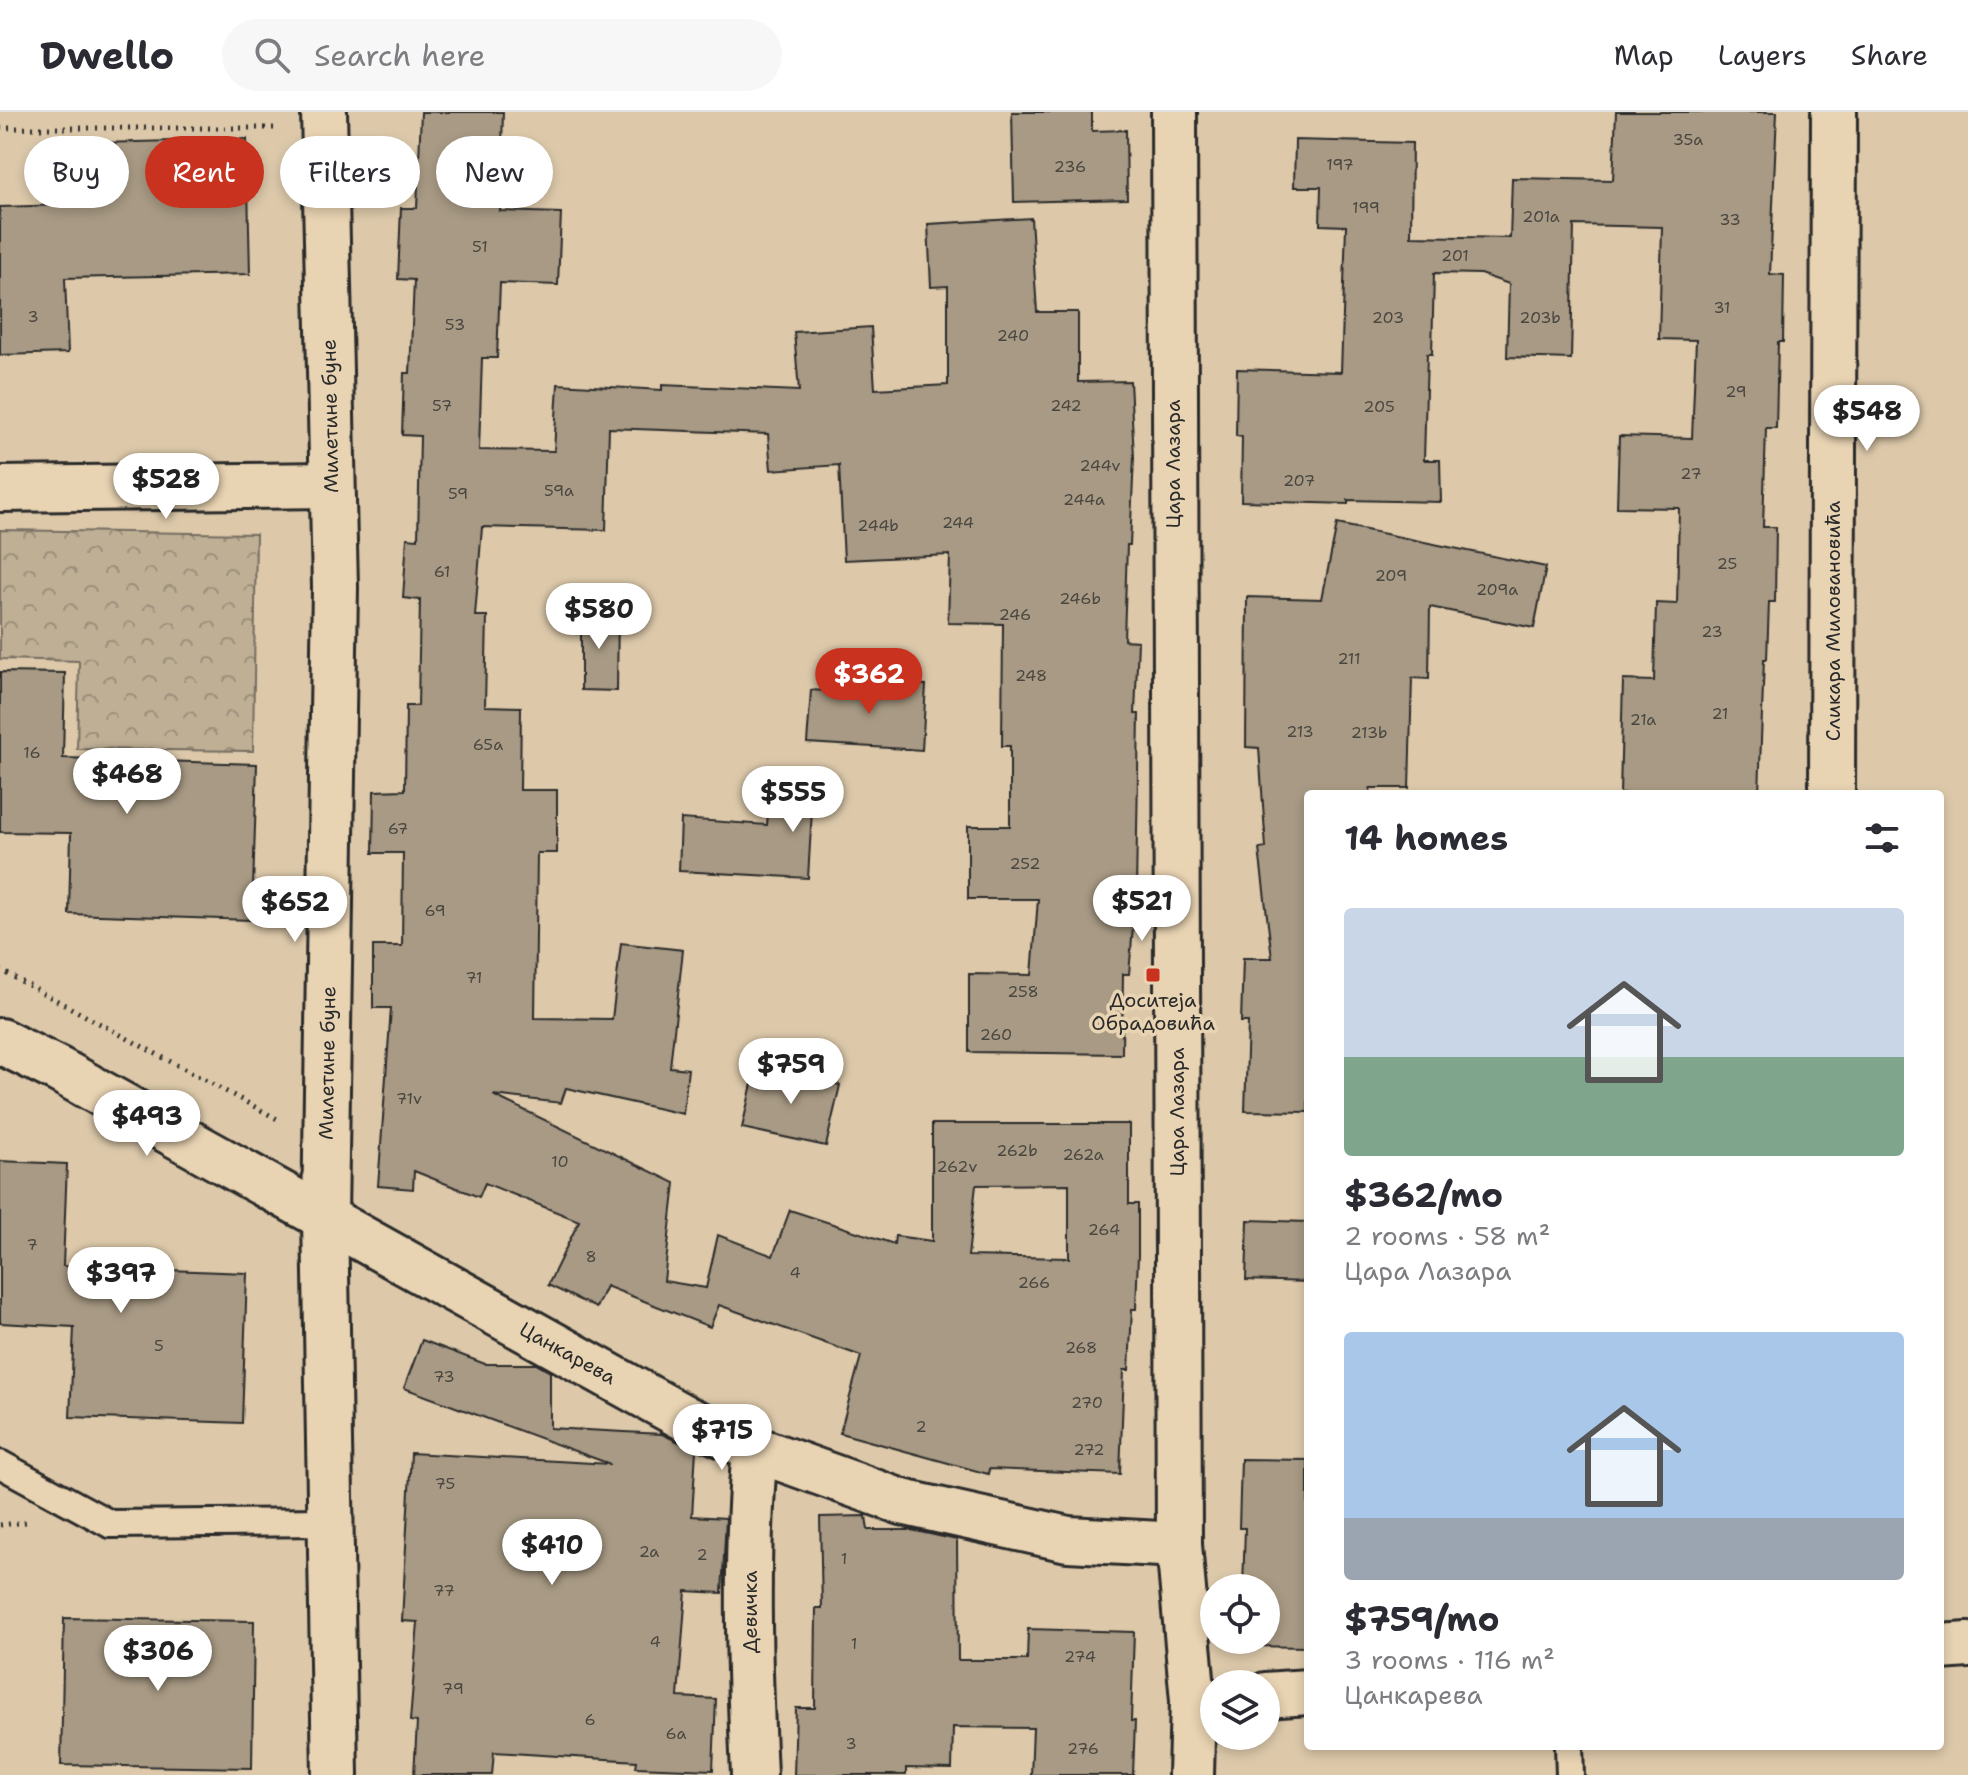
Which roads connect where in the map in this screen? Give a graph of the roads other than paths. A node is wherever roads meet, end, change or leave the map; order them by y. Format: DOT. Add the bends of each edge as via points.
graph roads {
  1 [pos="324,112"];
  2 [pos="1174,112"];
  3 [pos="1834,112"];
  4 [pos="331,485"];
  5 [pos="0,489"];
  6 [pos="1832,790"];
  7 [pos="0,1041"];
  8 [pos="325,1217"];
  9 [pos="755,1449"];
  10 [pos="0,1464"];
  11 [pos="331,1522"];
  12 [pos="1179,1545"];
  13 [pos="1968,1645"];
  14 [pos="1944,1647"];
  15 [pos="1200,1674"];
  16 [pos="1304,1692"];
  17 [pos="1280,1694"];
  18 [pos="1200,1722"];
  19 [pos="1569,1750"];
  20 [pos="335,1775"];
  21 [pos="754,1775"];
  22 [pos="1191,1775"];
  23 [pos="1570,1775"];
  1 -- 4 [label="street, Милетине буне"];
  2 -- 12 [label="street, Цара Лазара"];
  3 -- 6 [label="street, Сликара Миловановића"];
  4 -- 5 [label="street"];
  4 -- 8 [label="street, Милетине буне" via="335,587"];
  7 -- 8 [label="street, Цанкарева"];
  8 -- 9 [label="street, Цанкарева" via="685,1418"];
  8 -- 11 [label="street, Милетине буне"];
  9 -- 12 [label="street, Цанкарева" via="902,1502 1068,1539"];
  9 -- 21 [label="street, Девичка" via="750,1675"];
  10 -- 11 [label="lane" via="110,1524"];
  11 -- 20 [label="street, Милетине буне"];
  12 -- 15 [label="street, Цара Лазара"];
  13 -- 14 [label="street"];
  16 -- 17 [label="street"];
  18 -- 22 [label="street, Цара Лазара"];
  19 -- 23 [label="lane"];
}
